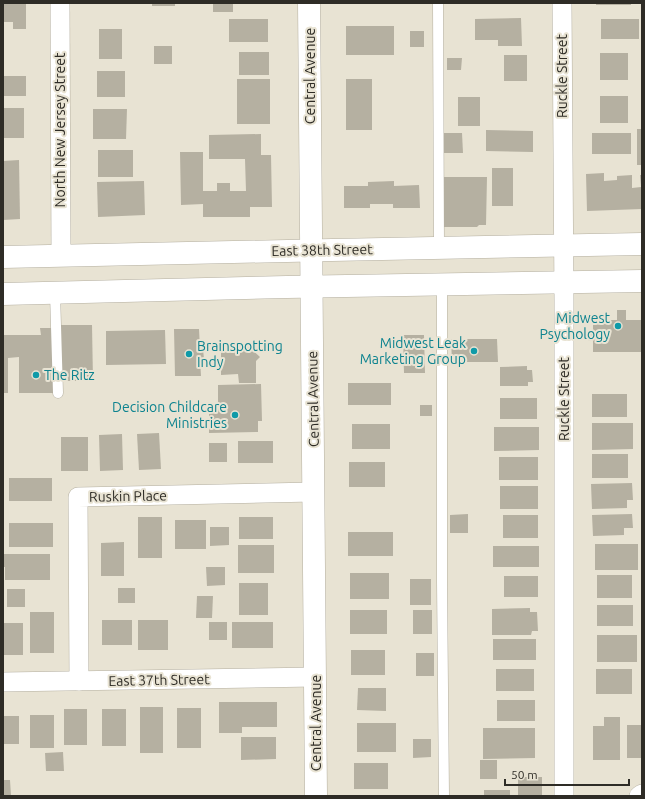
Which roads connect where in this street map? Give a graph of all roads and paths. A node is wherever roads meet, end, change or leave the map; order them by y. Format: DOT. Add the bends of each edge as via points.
graph roads {
  1 [pos="60,3"];
  2 [pos="309,3"];
  3 [pos="438,3"];
  4 [pos="562,3"];
  5 [pos="642,244"];
  6 [pos="564,246"];
  7 [pos="439,248"];
  8 [pos="311,250"];
  9 [pos="61,256"];
  10 [pos="3,257"];
  11 [pos="642,281"];
  12 [pos="564,283"];
  13 [pos="442,285"];
  14 [pos="312,287"];
  15 [pos="55,293"];
  16 [pos="3,294"];
  17 [pos="58,393"];
  18 [pos="314,492"];
  19 [pos="316,677"];
  20 [pos="79,681"];
  21 [pos="3,682"];
  22 [pos="642,794"];
  23 [pos="316,796"];
  24 [pos="444,796"];
  25 [pos="564,796"];
  26 [pos="639,796"];
  1 -- 9 [label="street, North New Jersey Street"];
  2 -- 8 [label="main road, Central Avenue"];
  3 -- 7 [label="lane"];
  4 -- 6 [label="street, Ruckle Street"];
  5 -- 6 [label="main road, East 38th Street"];
  6 -- 7 [label="main road, East 38th Street"];
  6 -- 12 [label="street, Ruckle Street"];
  7 -- 8 [label="main road, East 38th Street"];
  8 -- 9 [label="main road, East 38th Street"];
  8 -- 14 [label="main road, Central Avenue"];
  9 -- 10 [label="main road, East 38th Street"];
  11 -- 12 [label="main road"];
  12 -- 13 [label="main road"];
  12 -- 25 [label="street, Ruckle Street"];
  13 -- 14 [label="main road"];
  13 -- 24 [label="lane"];
  14 -- 15 [label="main road"];
  14 -- 18 [label="main road, Central Avenue"];
  15 -- 16 [label="main road"];
  15 -- 17 [label="lane"];
  18 -- 19 [label="main road, Central Avenue"];
  18 -- 20 [label="street, Ruskin Place" via="78,497"];
  19 -- 20 [label="street, East 37th Street"];
  19 -- 23 [label="main road, Central Avenue"];
  20 -- 21 [label="street, East 37th Street"];
  22 -- 26 [label="street"];
}
